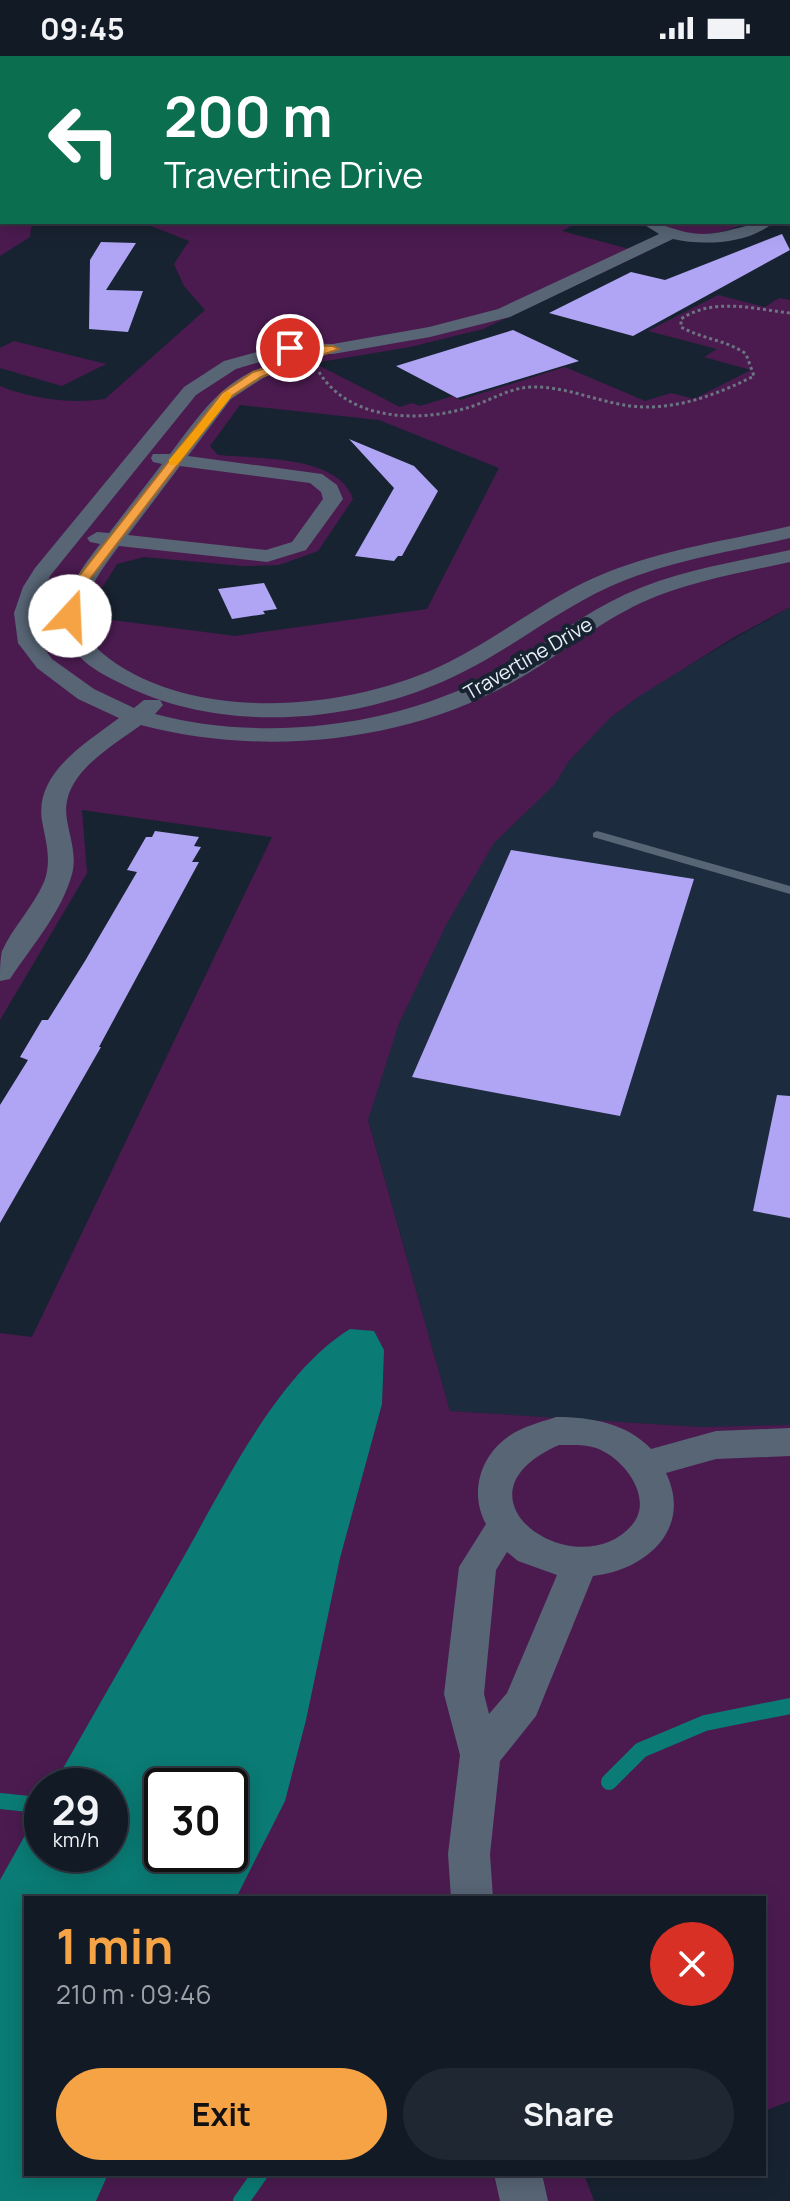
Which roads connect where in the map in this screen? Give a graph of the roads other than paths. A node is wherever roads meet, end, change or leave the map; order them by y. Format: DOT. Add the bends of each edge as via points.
graph roads {
  1 [pos="653,224"];
  2 [pos="762,224"];
  3 [pos="674,233"];
  4 [pos="333,349"];
  5 [pos="138,456"];
  6 [pos="175,460"];
  7 [pos="790,532"];
  8 [pos="75,535"];
  9 [pos="114,540"];
  10 [pos="790,556"];
  11 [pos="166,694"];
  12 [pos="138,716"];
  13 [pos="597,835"];
  14 [pos="790,890"];
  15 [pos="0,973"];
  16 [pos="790,1442"];
  17 [pos="646,1465"];
  18 [pos="504,1526"];
  19 [pos="580,1563"];
  20 [pos="480,1755"];
  21 [pos="472,1896"];
  22 [pos="518,2176"];
  23 [pos="524,2201"];
  1 -- 3 [label="street"];
  2 -- 3 [label="street" via="734,237"];
  3 -- 4 [label="street, Travertine Drive" via="504,313"];
  4 -- 5 [label="street, Travertine Drive" via="290,348 222,369 190,391"];
  4 -- 6 [label="street, Travertine Drive" via="257,374 235,387"];
  5 -- 6 [label="street"];
  5 -- 8 [label="street, Travertine Drive"];
  6 -- 9 [label="street, Travertine Drive"];
  6 -- 9 [label="street" via="315,478 330,489 333,499 299,546 276,554 250,556"];
  7 -- 11 [label="street, Travertine Drive" via="605,581 455,668 387,694 284,709"];
  8 -- 9 [label="street"];
  8 -- 12 [label="street, Travertine Drive" via="38,579 24,619 29,639 56,676 98,702"];
  9 -- 11 [label="street, Travertine Drive" via="81,583 70,616 75,632 98,661 133,683"];
  10 -- 12 [label="street, Travertine Drive" via="637,597 490,685 409,717 281,735 181,727"];
  11 -- 12 [label="street"];
  12 -- 15 [label="street" via="69,771 56,788 52,805 61,869"];
  13 -- 14 [label="lane"];
  16 -- 17 [label="street" via="716,1445"];
  17 -- 18 [label="street" via="606,1436 556,1431 533,1437 499,1466 494,1506"];
  17 -- 19 [label="street" via="656,1486 658,1509 649,1530 632,1548"];
  18 -- 19 [label="street" via="536,1553"];
  18 -- 20 [label="street" via="478,1567 464,1694"];
  19 -- 20 [label="street" via="522,1704"];
  20 -- 21 [label="street" via="469,1854"];
  22 -- 23 [label="street"];
}
